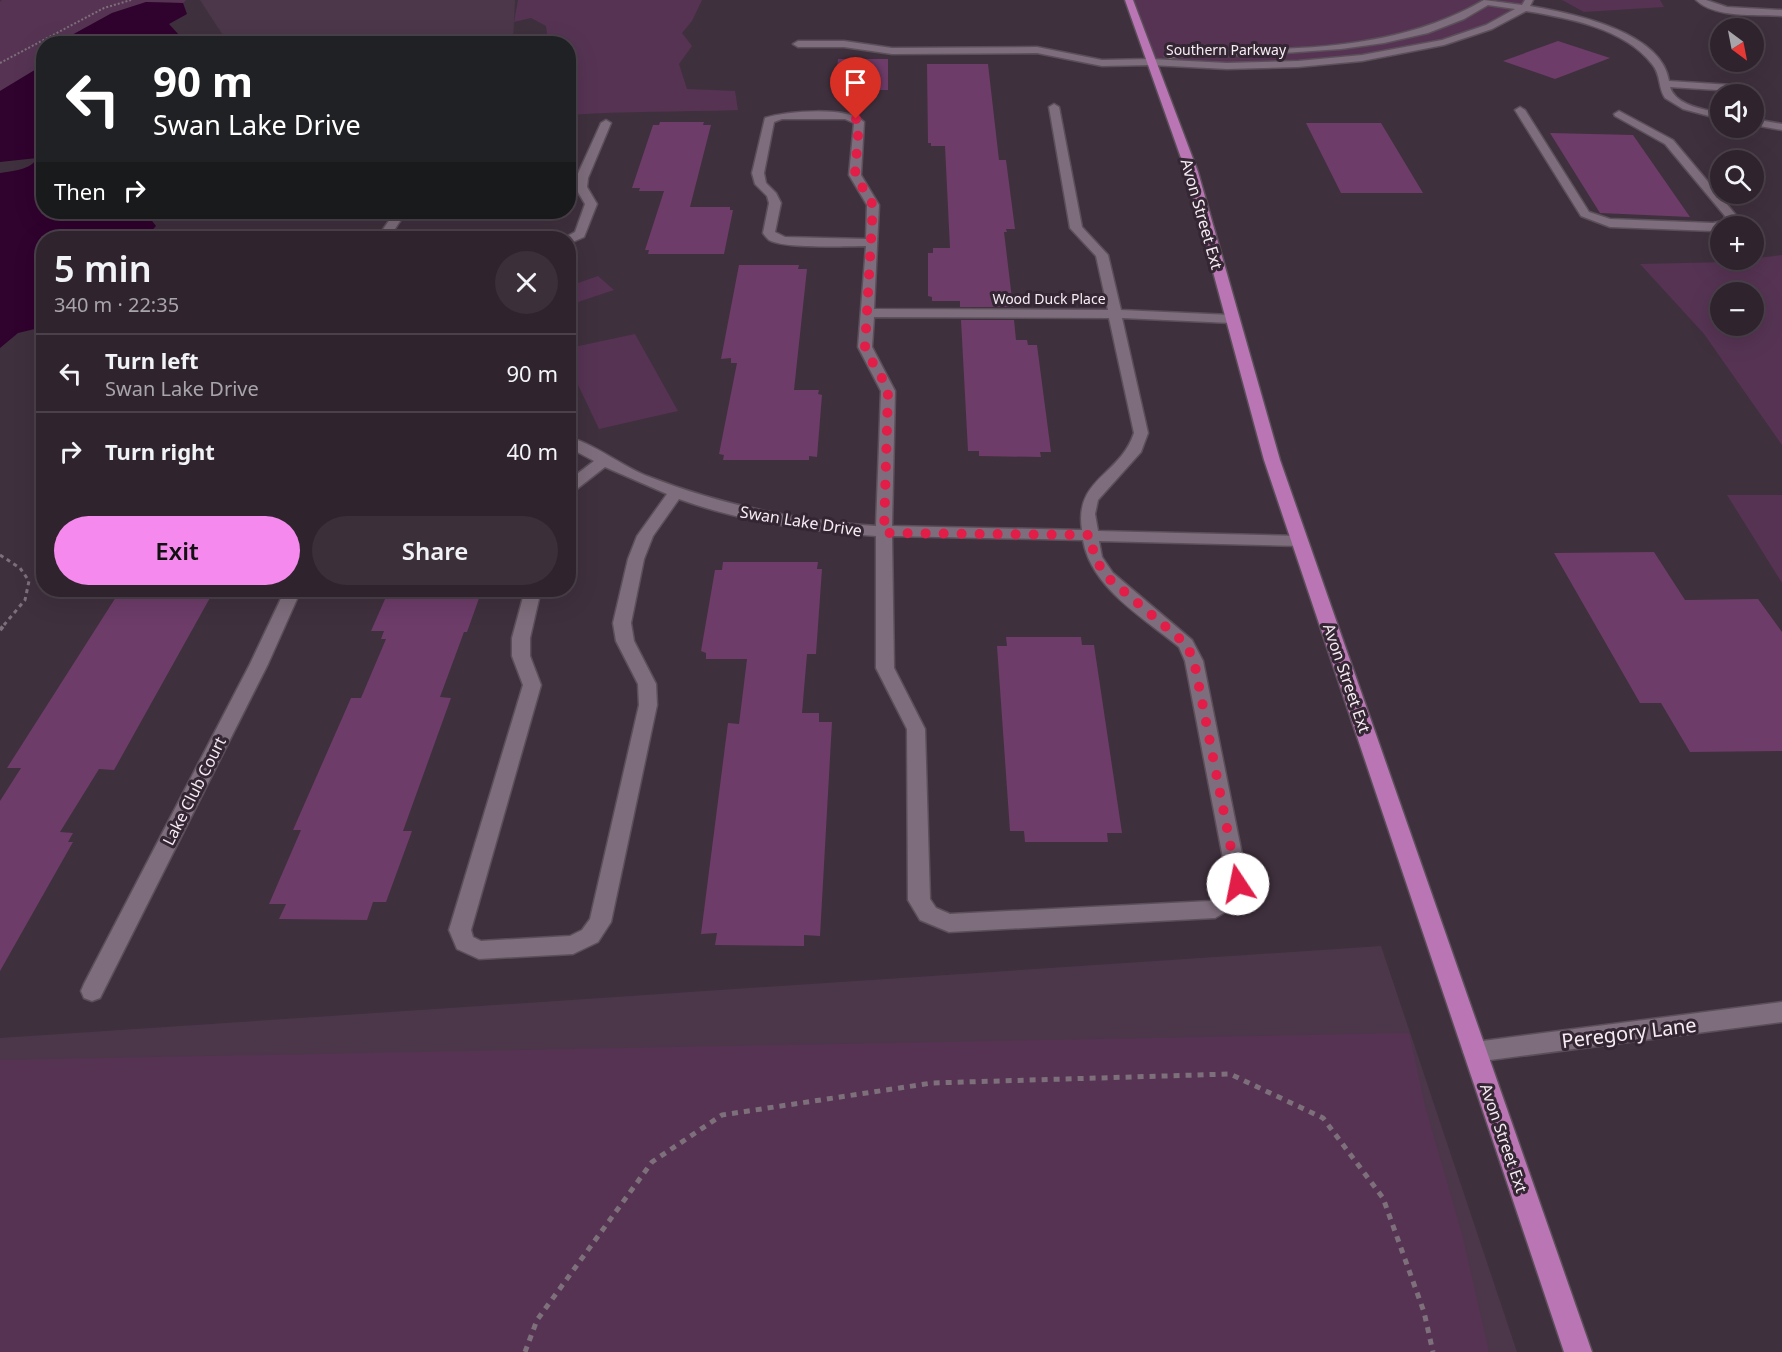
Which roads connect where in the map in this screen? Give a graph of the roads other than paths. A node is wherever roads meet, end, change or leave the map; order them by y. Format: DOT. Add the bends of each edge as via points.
graph roads {
  1 [pos="1130,0"];
  2 [pos="1700,0"];
  3 [pos="1489,1"];
  4 [pos="1526,4"];
  5 [pos="1782,13"];
  6 [pos="798,44"];
  7 [pos="1151,62"];
  8 [pos="1665,84"];
  9 [pos="1710,86"];
  10 [pos="1054,107"];
  11 [pos="1520,110"];
  12 [pos="1710,113"];
  13 [pos="1619,114"];
  14 [pos="606,123"];
  15 [pos="1764,124"];
  16 [pos="1782,127"];
  17 [pos="576,236"];
  18 [pos="872,243"];
  19 [pos="866,314"];
  20 [pos="1116,314"];
  21 [pos="1231,320"];
  22 [pos="576,446"];
  23 [pos="603,462"];
  24 [pos="576,483"];
  25 [pos="675,494"];
  26 [pos="884,533"];
  27 [pos="1091,535"];
  28 [pos="1300,541"];
  29 [pos="290,597"];
  30 [pos="531,597"];
  31 [pos="92,992"];
  32 [pos="1782,1012"];
  33 [pos="1475,1052"];
  34 [pos="1578,1352"];
  1 -- 7 [label="main road, Avon Street Ext"];
  2 -- 5 [label="street" via="1705,5"];
  3 -- 4 [label="street"];
  3 -- 7 [label="street, Southern Parkway" via="1435,27 1387,39 1304,49 1180,53"];
  4 -- 7 [label="street, Southern Parkway" via="1469,35 1362,58 1227,66"];
  4 -- 8 [label="street" via="1618,34 1634,43 1652,58"];
  6 -- 7 [label="street" via="844,44 892,51 1037,50 1102,63"];
  7 -- 21 [label="main road, Avon Street Ext" via="1192,172"];
  8 -- 9 [label="street"];
  8 -- 12 [label="street" via="1667,94 1677,102"];
  10 -- 20 [label="street" via="1076,228 1102,255"];
  11 -- 13 [label="street" via="1585,214 1610,223 1713,227 1728,224 1731,216 1669,142"];
  14 -- 17 [label="street" via="582,178 581,187 591,204"];
  15 -- 16 [label="street"];
  18 -- 18 [label="street" via="784,241 768,233 775,203 758,173 769,120 781,116 846,117 859,122 855,175 873,205"];
  18 -- 19 [label="street"];
  19 -- 20 [label="street, Wood Duck Place"];
  19 -- 26 [label="street" via="865,347 888,391"];
  20 -- 21 [label="street, Wood Duck Place"];
  20 -- 27 [label="street" via="1141,433 1136,449 1090,499 1087,514"];
  21 -- 28 [label="main road, Avon Street Ext"];
  22 -- 23 [label="street, Swan Lake Drive"];
  23 -- 24 [label="street"];
  23 -- 25 [label="street, Swan Lake Drive"];
  25 -- 26 [label="street, Swan Lake Drive" via="812,526"];
  25 -- 30 [label="street" via="642,544 622,623 647,684 648,705 600,922 590,936 573,945 479,950 465,943 460,930 532,685 521,656 521,638"];
  26 -- 27 [label="street, Swan Lake Drive"];
  26 -- 27 [label="street" via="885,668 916,729 919,900 928,914 950,923 1215,909 1230,899 1238,884 1194,661 1186,644 1107,577 1094,557"];
  27 -- 28 [label="street, Swan Lake Drive"];
  28 -- 33 [label="main road, Avon Street Ext"];
  29 -- 31 [label="street, Lake Club Court"];
  32 -- 33 [label="street, Peregory Lane"];
  33 -- 34 [label="main road, Avon Street Ext"];
}
